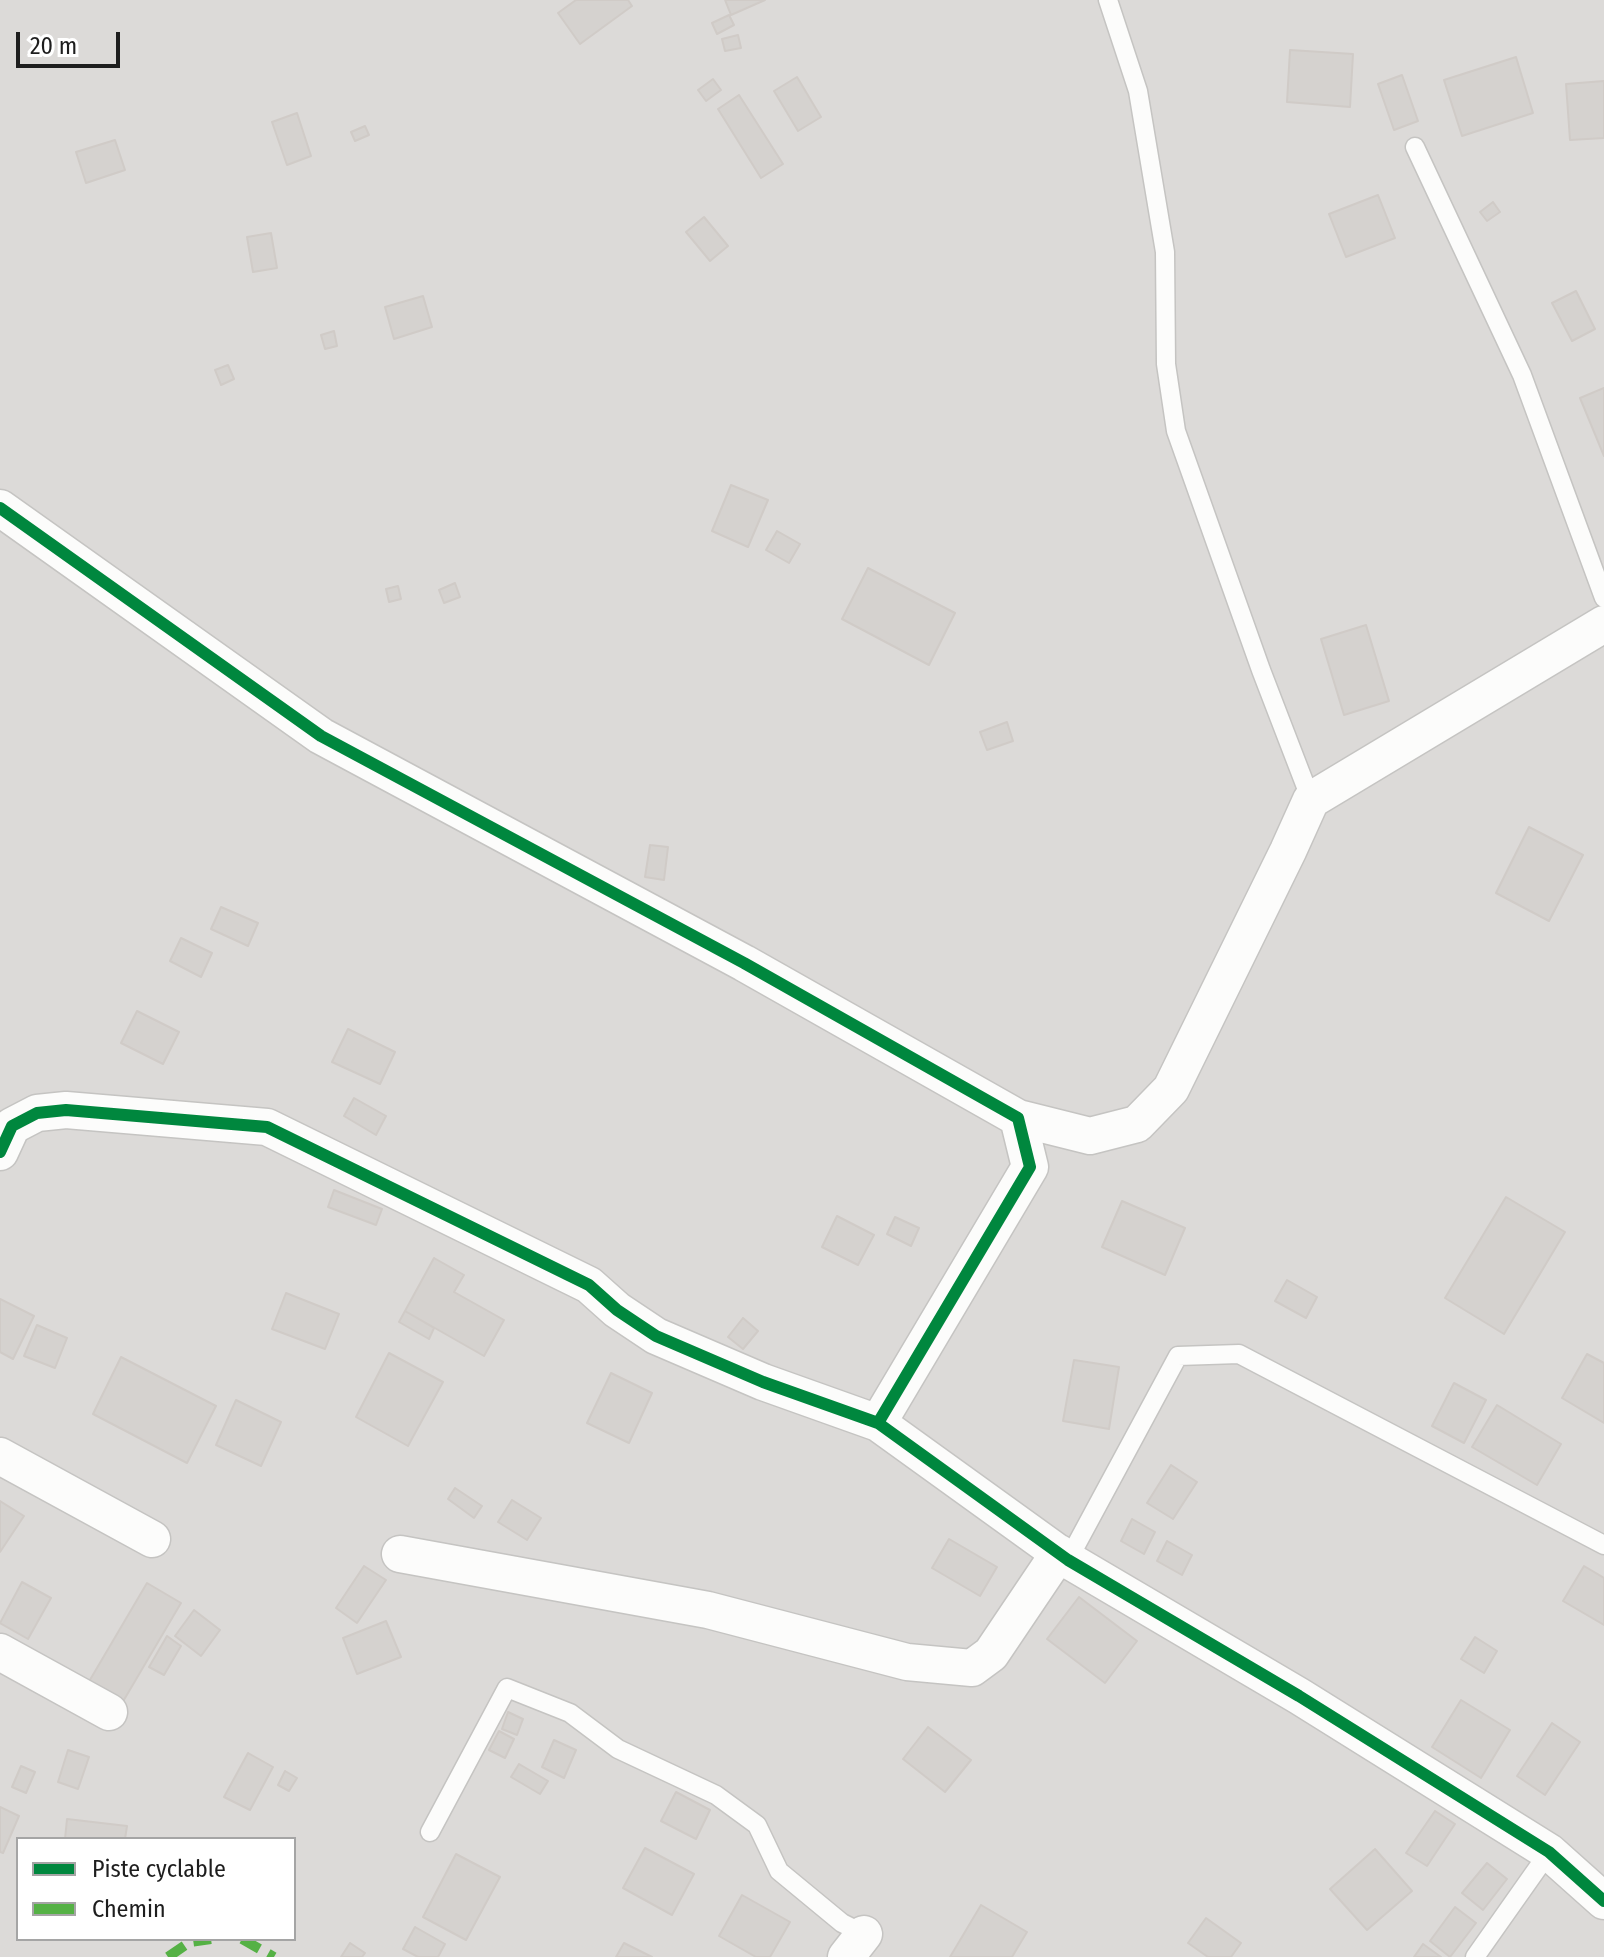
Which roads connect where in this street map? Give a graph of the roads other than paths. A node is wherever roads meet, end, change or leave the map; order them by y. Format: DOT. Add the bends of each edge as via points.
graph roads {
  1 [pos="1108,0"];
  2 [pos="1415,147"];
  3 [pos="0,508"];
  4 [pos="1604,598"];
  5 [pos="1604,624"];
  6 [pos="1311,800"];
  7 [pos="1018,1118"];
  8 [pos="0,1152"];
  9 [pos="878,1423"];
  10 [pos="0,1456"];
  11 [pos="152,1539"];
  12 [pos="1604,1545"];
  13 [pos="400,1554"];
  14 [pos="1063,1557"];
  15 [pos="0,1652"];
  16 [pos="109,1712"];
  17 [pos="430,1832"];
  18 [pos="1549,1852"];
  19 [pos="1604,1901"];
  20 [pos="855,1945"];
  21 [pos="1475,1957"];
  1 -- 6 [label="lane" via="1138,91 1165,252 1166,364 1176,431"];
  2 -- 4 [label="lane" via="1522,375"];
  3 -- 7 [label="street" via="321,736 744,963"];
  5 -- 6 [label="street"];
  6 -- 7 [label="street" via="1171,1089 1137,1124 1090,1136"];
  7 -- 9 [label="street" via="1030,1167"];
  8 -- 9 [label="street" via="12,1126 51,1111 267,1127 589,1285 656,1336"];
  9 -- 14 [label="street"];
  10 -- 11 [label="street"];
  12 -- 14 [label="lane" via="1239,1354 1178,1356"];
  13 -- 14 [label="street" via="708,1610 907,1662 972,1668 991,1654"];
  14 -- 18 [label="street"];
  15 -- 16 [label="street"];
  17 -- 20 [label="lane" via="507,1688 570,1713 618,1749 716,1795 757,1825 779,1871 842,1923"];
  18 -- 19 [label="street"];
  18 -- 21 [label="lane"];
}
